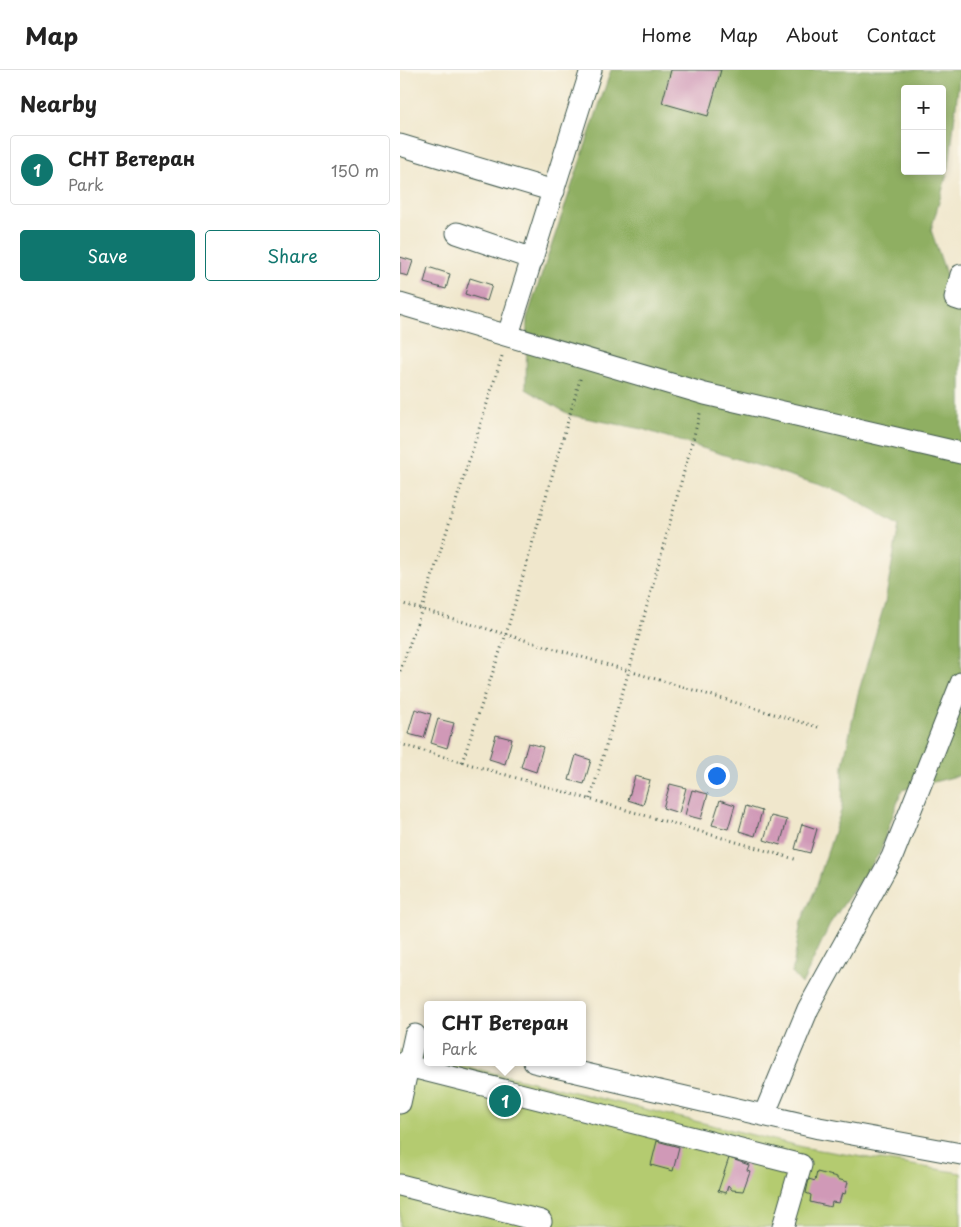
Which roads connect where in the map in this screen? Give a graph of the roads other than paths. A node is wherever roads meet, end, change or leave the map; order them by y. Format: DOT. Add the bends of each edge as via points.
graph roads {
  1 [pos="591,70"];
  2 [pos="400,144"];
  3 [pos="554,191"];
  4 [pos="457,233"];
  5 [pos="533,260"];
  6 [pos="961,275"];
  7 [pos="961,300"];
  8 [pos="400,304"];
  9 [pos="508,335"];
  10 [pos="961,453"];
  11 [pos="961,683"];
  12 [pos="414,1035"];
  13 [pos="405,1065"];
  14 [pos="551,1066"];
  15 [pos="400,1103"];
  16 [pos="764,1115"];
  17 [pos="961,1154"];
  18 [pos="400,1185"];
  19 [pos="541,1221"];
  20 [pos="784,1227"];
  1 -- 3 [label="street"];
  2 -- 3 [label="street"];
  3 -- 5 [label="street"];
  4 -- 5 [label="street"];
  5 -- 9 [label="street"];
  6 -- 7 [label="street" via="955,298"];
  8 -- 9 [label="street"];
  9 -- 10 [label="street" via="705,394"];
  11 -- 16 [label="street" via="892,857 808,1009"];
  12 -- 13 [label="street"];
  13 -- 15 [label="street"];
  13 -- 20 [label="street" via="800,1165"];
  14 -- 16 [label="street"];
  16 -- 17 [label="street"];
  18 -- 19 [label="street"];
}
